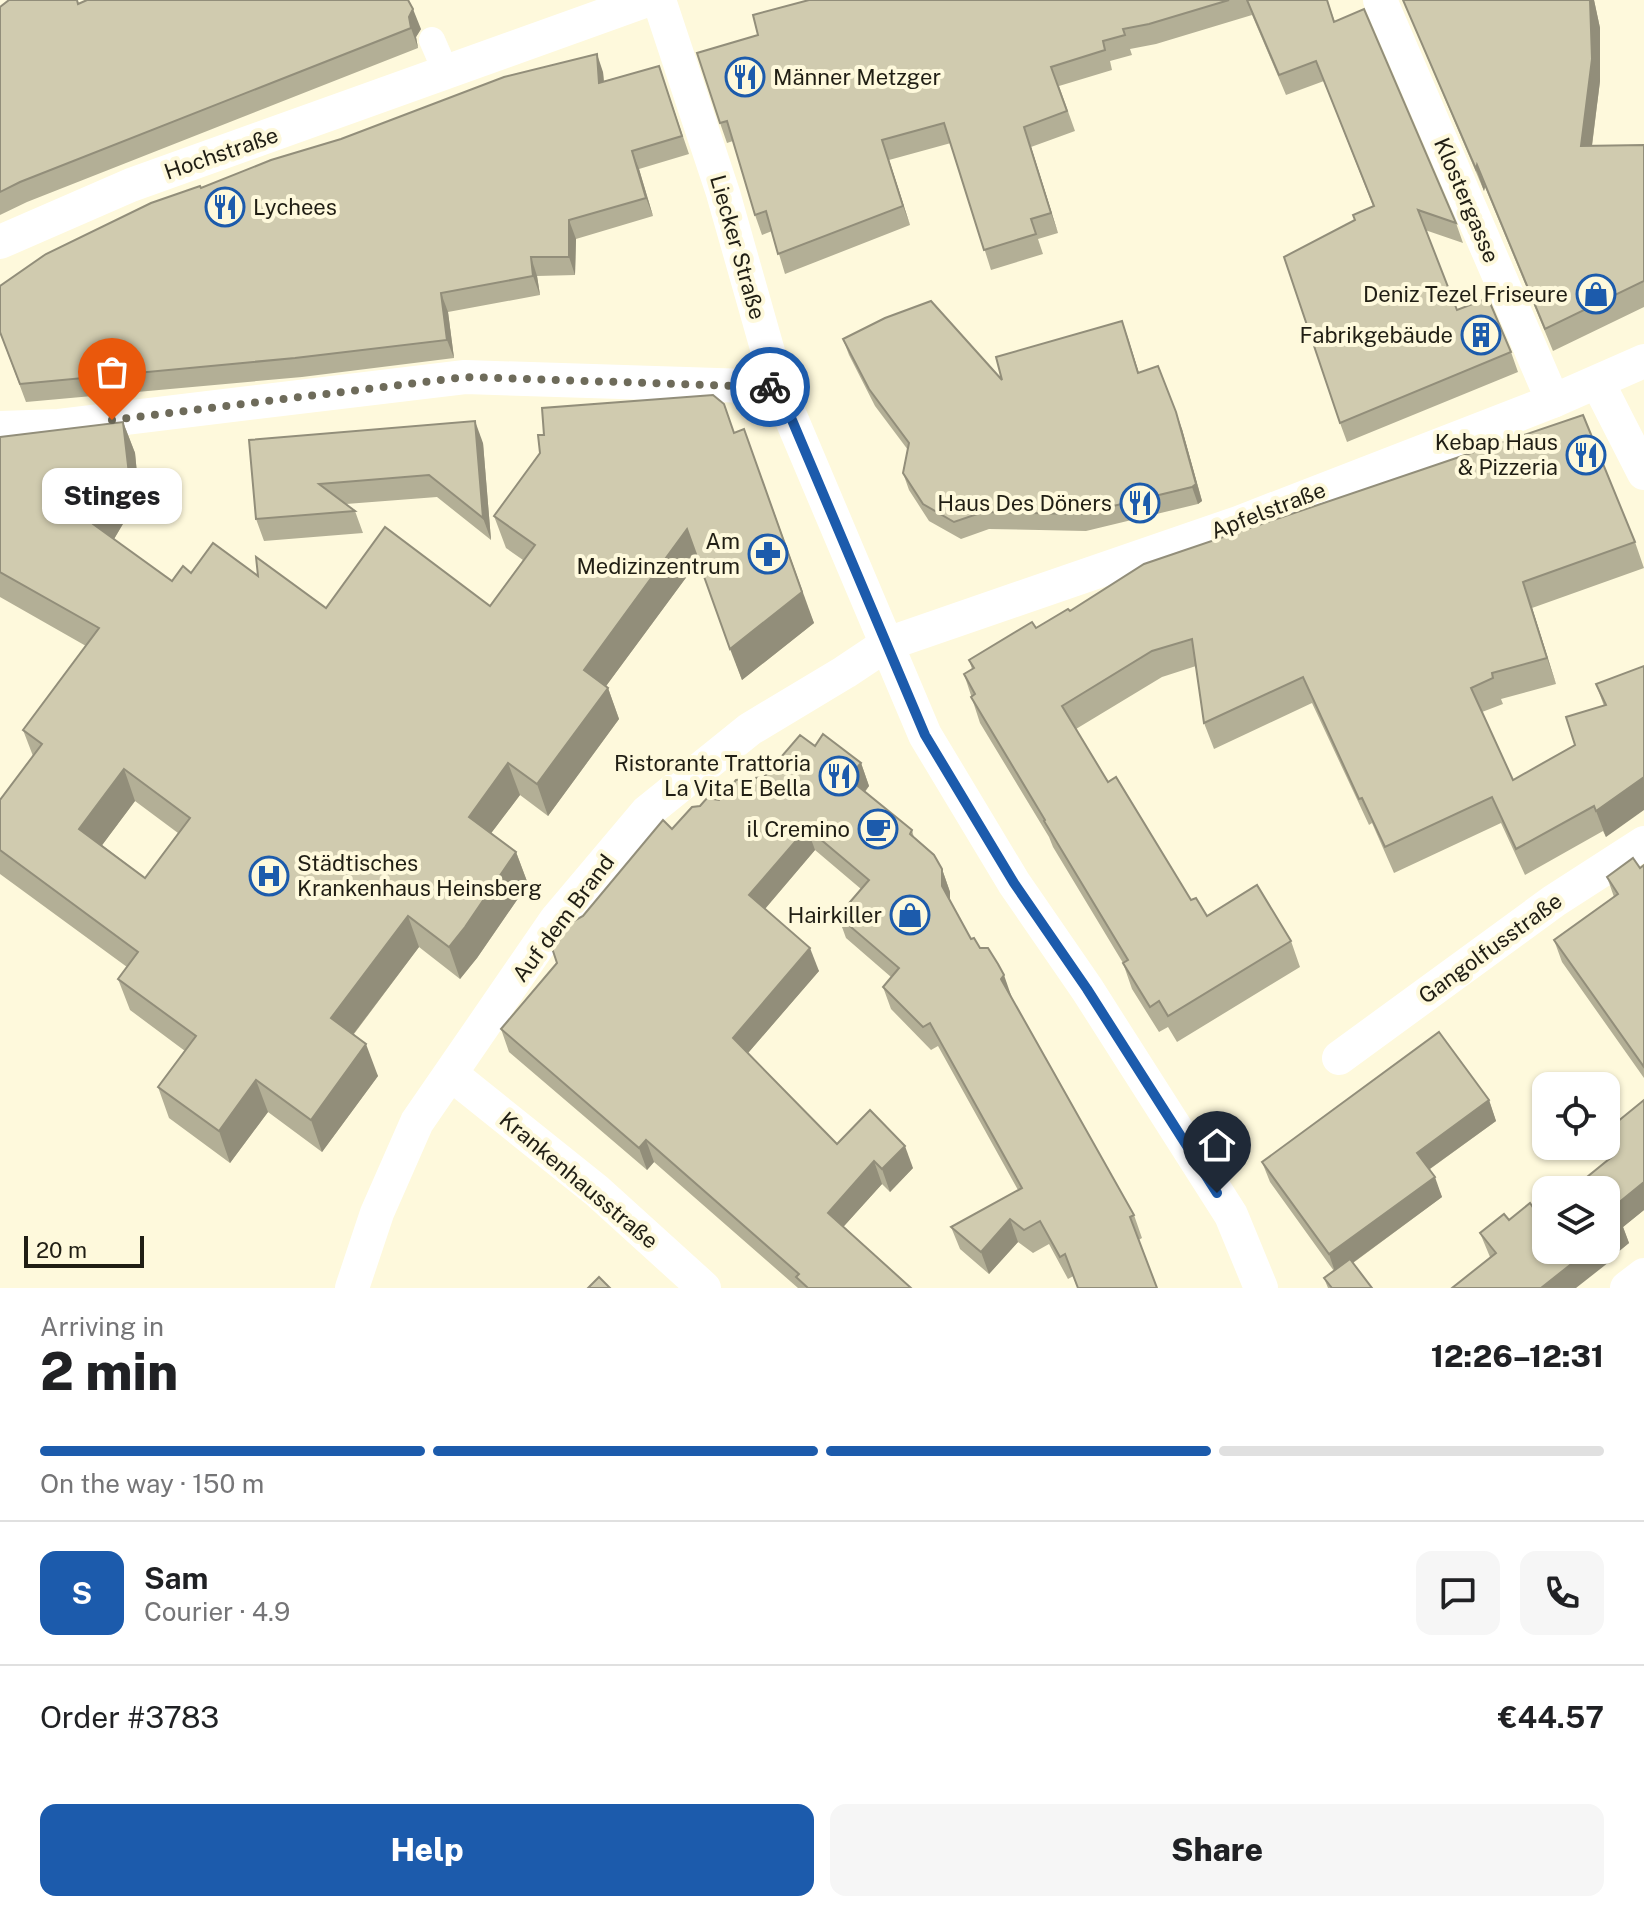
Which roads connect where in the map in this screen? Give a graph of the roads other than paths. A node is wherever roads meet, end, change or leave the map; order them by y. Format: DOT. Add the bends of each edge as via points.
graph roads {
  1 [pos="647,0"];
  2 [pos="659,0"];
  3 [pos="1380,0"];
  4 [pos="0,242"];
  5 [pos="1644,361"];
  6 [pos="1598,383"];
  7 [pos="778,387"];
  8 [pos="1553,401"];
  9 [pos="0,428"];
  10 [pos="1644,473"];
  11 [pos="887,644"];
  12 [pos="1644,843"];
  13 [pos="1339,1058"];
  14 [pos="451,1074"];
  15 [pos="1644,1275"];
  16 [pos="352,1288"];
  17 [pos="704,1288"];
  18 [pos="1261,1288"];
  19 [pos="1627,1288"];
  1 -- 4 [label="street, Hochstraße" via="439,55 288,130 131,185"];
  2 -- 7 [label="street, Liecker Straße" via="723,193"];
  3 -- 8 [label="street, Klostergasse"];
  5 -- 6 [label="street, Apfelstraße"];
  6 -- 8 [label="street, Apfelstraße"];
  6 -- 10 [label="street"];
  7 -- 9 [label="street" via="465,377 59,426"];
  7 -- 11 [label="street, Liecker Straße"];
  8 -- 11 [label="street, Apfelstraße" via="1238,523"];
  11 -- 14 [label="street, Auf dem Brand" via="750,729 647,812 556,920"];
  11 -- 18 [label="street, Liecker Straße" via="925,735 1014,883 1231,1215"];
  12 -- 13 [label="street, Gangolfusstraße" via="1554,901"];
  14 -- 16 [label="street, Auf dem Brand" via="417,1122 377,1213"];
  14 -- 17 [label="street, Krankenhausstraße" via="597,1191"];
  15 -- 19 [label="street"];
}
